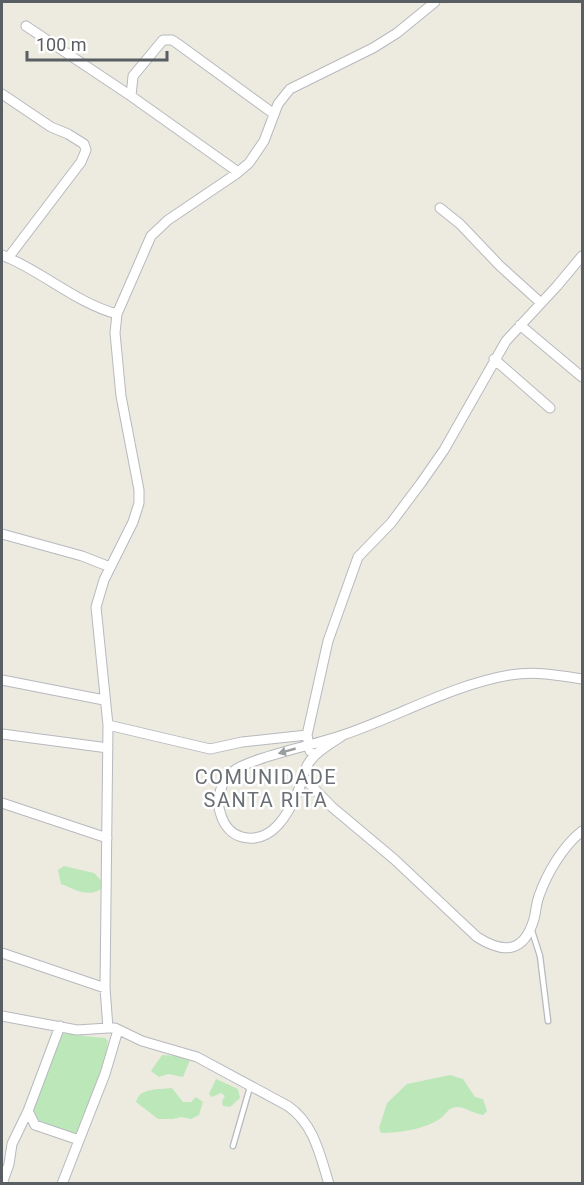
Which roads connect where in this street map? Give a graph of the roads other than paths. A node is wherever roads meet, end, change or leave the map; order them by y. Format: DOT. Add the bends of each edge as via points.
graph roads {
  1 [pos="435,2"];
  2 [pos="26,26"];
  3 [pos="2,94"];
  4 [pos="131,96"];
  5 [pos="274,114"];
  6 [pos="238,172"];
  7 [pos="440,208"];
  8 [pos="5,256"];
  9 [pos="582,256"];
  10 [pos="541,303"];
  11 [pos="117,314"];
  12 [pos="520,325"];
  13 [pos="494,359"];
  14 [pos="582,378"];
  15 [pos="550,408"];
  16 [pos="2,534"];
  17 [pos="110,567"];
  18 [pos="582,679"];
  19 [pos="2,681"];
  20 [pos="104,700"];
  21 [pos="108,725"];
  22 [pos="2,734"];
  23 [pos="344,735"];
  24 [pos="308,740"];
  25 [pos="108,748"];
  26 [pos="311,759"];
  27 [pos="303,777"];
  28 [pos="2,803"];
  29 [pos="582,831"];
  30 [pos="107,838"];
  31 [pos="531,928"];
  32 [pos="2,953"];
  33 [pos="105,988"];
  34 [pos="2,1016"];
  35 [pos="548,1021"];
  36 [pos="60,1026"];
  37 [pos="108,1028"];
  38 [pos="118,1030"];
  39 [pos="250,1084"];
  40 [pos="28,1111"];
  41 [pos="79,1140"];
  42 [pos="233,1146"];
  43 [pos="2,1184"];
  44 [pos="62,1184"];
  45 [pos="329,1184"];
  1 -- 5 [label="street" via="373,48 290,89"];
  2 -- 4 [label="street"];
  3 -- 8 [label="street" via="51,127 77,139 86,150 81,162"];
  4 -- 5 [label="street" via="134,76 167,39"];
  4 -- 6 [label="street"];
  5 -- 6 [label="street" via="258,153"];
  6 -- 11 [label="street" via="151,236"];
  7 -- 10 [label="street"];
  8 -- 11 [label="street" via="98,308"];
  9 -- 10 [label="street"];
  10 -- 12 [label="street"];
  11 -- 17 [label="street" via="120,386 138,478 139,503 134,522"];
  12 -- 13 [label="street"];
  12 -- 14 [label="street"];
  13 -- 15 [label="street"];
  13 -- 24 [label="street" via="422,483 358,557 328,641"];
  16 -- 17 [label="street"];
  17 -- 20 [label="street" via="96,607"];
  18 -- 23 [label="street" via="531,673 485,680"];
  19 -- 20 [label="street"];
  20 -- 21 [label="street"];
  21 -- 24 [label="street" via="210,748 242,742"];
  21 -- 25 [label="street"];
  22 -- 25 [label="street"];
  23 -- 24 [label="street"];
  23 -- 26 [label="street"];
  24 -- 26 [label="street"];
  24 -- 27 [label="street, one-way" via="234,770 219,796 225,825 237,836 247,838 273,830 281,823"];
  25 -- 30 [label="street"];
  26 -- 27 [label="street"];
  27 -- 31 [label="street" via="477,938 490,945 512,948 522,944"];
  28 -- 30 [label="street"];
  29 -- 31 [label="street" via="566,847 547,878"];
  30 -- 33 [label="street"];
  31 -- 35 [label="lane" via="546,988"];
  32 -- 33 [label="street"];
  33 -- 37 [label="street"];
  34 -- 36 [label="street"];
  36 -- 37 [label="street"];
  36 -- 40 [label="street"];
  37 -- 38 [label="street"];
  38 -- 39 [label="street" via="191,1054"];
  38 -- 41 [label="street"];
  39 -- 42 [label="lane"];
  39 -- 45 [label="street" via="305,1121"];
  40 -- 41 [label="street" via="35,1125"];
  40 -- 43 [label="street" via="12,1144"];
  41 -- 44 [label="street"];
}
